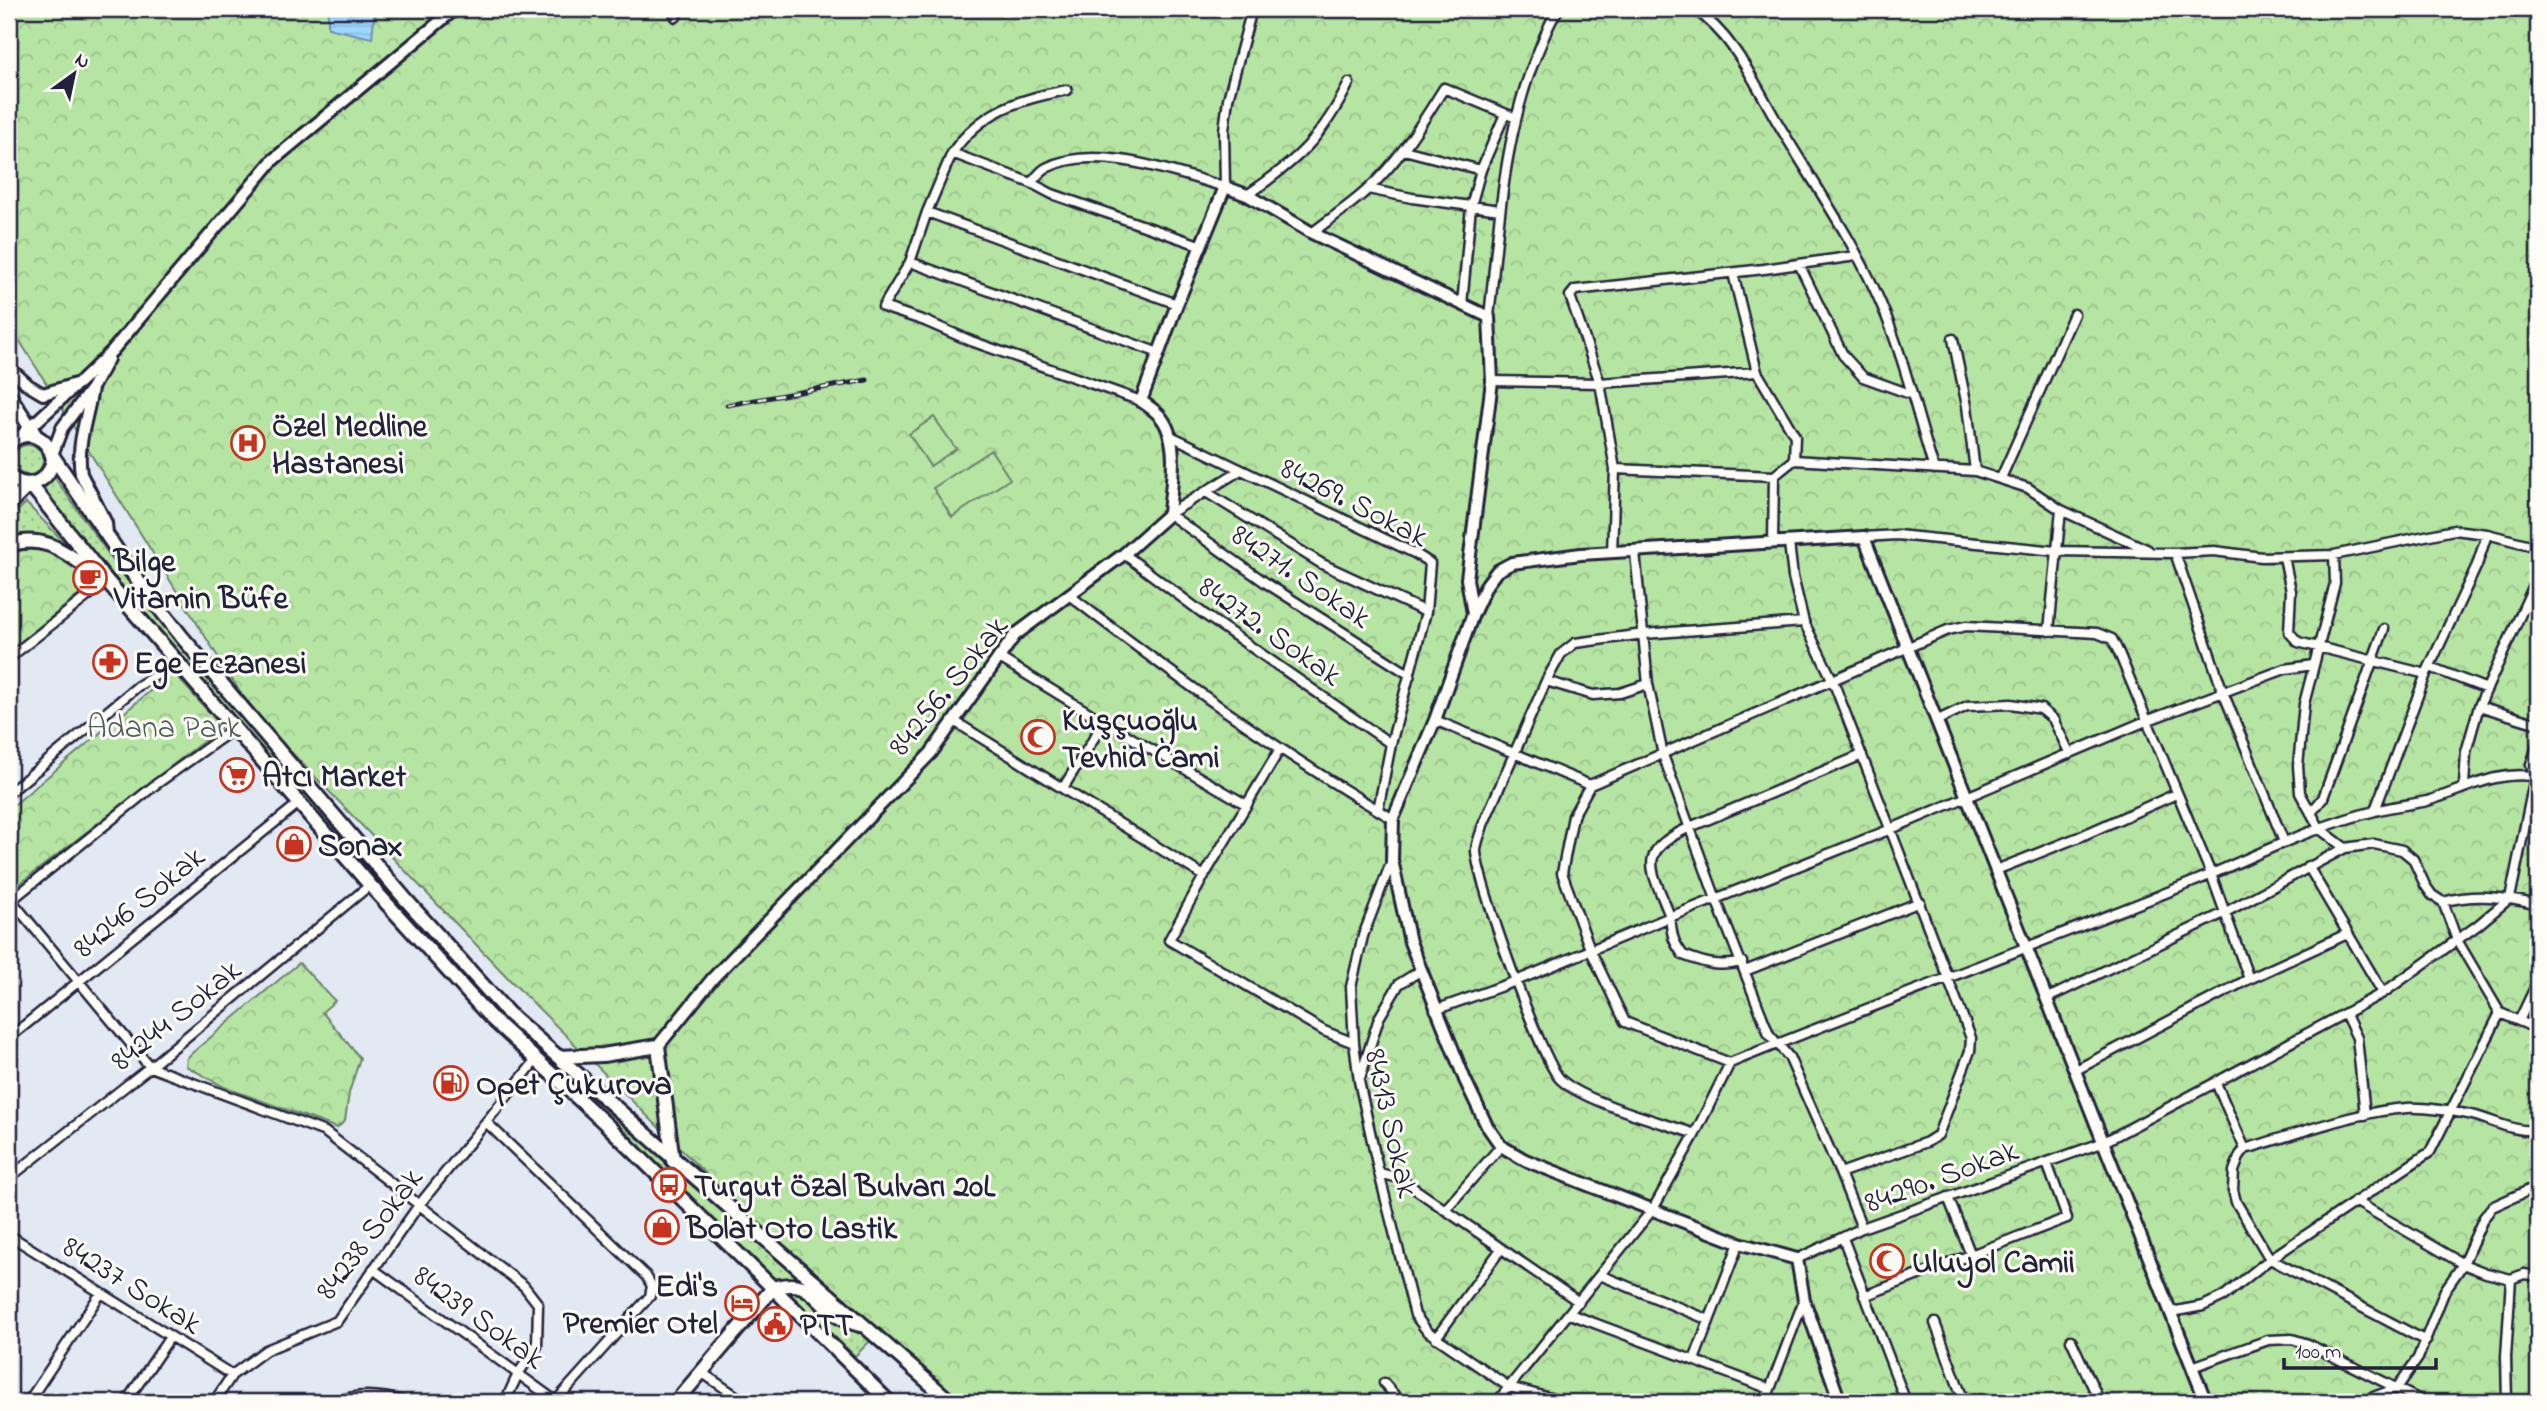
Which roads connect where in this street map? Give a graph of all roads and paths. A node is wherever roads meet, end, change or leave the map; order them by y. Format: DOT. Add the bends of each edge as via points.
graph roads {
  1 [pos="455,9"];
  2 [pos="1252,9"];
  3 [pos="1559,9"];
  4 [pos="1694,9"];
  5 [pos="1349,83"];
  6 [pos="1067,90"];
  7 [pos="1505,114"];
  8 [pos="1516,118"];
  9 [pos="1404,150"];
  10 [pos="952,153"];
  11 [pos="1481,170"];
  12 [pos="1031,183"];
  13 [pos="1226,187"];
  14 [pos="1368,189"];
  15 [pos="1247,195"];
  16 [pos="1471,206"];
  17 [pos="1500,210"];
  18 [pos="927,212"];
  19 [pos="1312,233"];
  20 [pos="1202,246"];
  21 [pos="1856,256"];
  22 [pos="910,262"];
  23 [pos="1799,264"];
  24 [pos="1733,273"];
  25 [pos="1177,304"];
  26 [pos="1462,304"];
  27 [pos="2074,314"];
  28 [pos="1489,317"];
  29 [pos="1953,339"];
  30 [pos="112,351"];
  31 [pos="1159,353"];
  32 [pos="9,368"];
  33 [pos="1757,372"];
  34 [pos="1492,381"];
  35 [pos="79,383"];
  36 [pos="1600,383"];
  37 [pos="92,388"];
  38 [pos="1910,394"];
  39 [pos="9,395"];
  40 [pos="1141,401"];
  41 [pos="30,433"];
  42 [pos="1169,435"];
  43 [pos="9,444"];
  44 [pos="52,455"];
  45 [pos="1794,460"];
  46 [pos="1615,469"];
  47 [pos="1934,469"];
  48 [pos="1239,471"];
  49 [pos="1975,471"];
  50 [pos="9,476"];
  51 [pos="1774,476"];
  52 [pos="2001,478"];
  53 [pos="30,484"];
  54 [pos="1206,492"];
  55 [pos="9,505"];
  56 [pos="2061,510"];
  57 [pos="1169,514"];
  58 [pos="107,534"];
  59 [pos="2487,534"];
  60 [pos="1864,537"];
  61 [pos="1789,543"];
  62 [pos="1773,544"];
  63 [pos="9,545"];
  64 [pos="2538,547"];
  65 [pos="1635,551"];
  66 [pos="2056,551"];
  67 [pos="2151,551"];
  68 [pos="1612,553"];
  69 [pos="2175,553"];
  70 [pos="1124,554"];
  71 [pos="2334,555"];
  72 [pos="2284,557"];
  73 [pos="2538,576"];
  74 [pos="107,580"];
  75 [pos="1069,595"];
  76 [pos="1426,612"];
  77 [pos="1473,614"];
  78 [pos="1804,622"];
  79 [pos="2384,629"];
  80 [pos="2049,631"];
  81 [pos="1644,634"];
  82 [pos="1909,646"];
  83 [pos="2319,646"];
  84 [pos="998,657"];
  85 [pos="9,658"];
  86 [pos="2374,660"];
  87 [pos="178,662"];
  88 [pos="2313,665"];
  89 [pos="2428,670"];
  90 [pos="1410,675"];
  91 [pos="1546,681"];
  92 [pos="1833,681"];
  93 [pos="1648,684"];
  94 [pos="2487,689"];
  95 [pos="2223,692"];
  96 [pos="2479,706"];
  97 [pos="1435,720"];
  98 [pos="1938,720"];
  99 [pos="954,721"];
  100 [pos="2146,721"];
  101 [pos="1104,722"];
  102 [pos="2538,724"];
  103 [pos="235,728"];
  104 [pos="1391,744"];
  105 [pos="2538,744"];
  106 [pos="1280,749"];
  107 [pos="2070,754"];
  108 [pos="1514,755"];
  109 [pos="1663,755"];
  110 [pos="1862,755"];
  111 [pos="2536,777"];
  112 [pos="1590,785"];
  113 [pos="2464,786"];
  114 [pos="1063,788"];
  115 [pos="9,793"];
  116 [pos="2176,794"];
  117 [pos="1968,795"];
  118 [pos="299,803"];
  119 [pos="1247,805"];
  120 [pos="1378,810"];
  121 [pos="2375,810"];
  122 [pos="2311,814"];
  123 [pos="1393,819"];
  124 [pos="1690,827"];
  125 [pos="1891,829"];
  126 [pos="2320,829"];
  127 [pos="2284,842"];
  128 [pos="2345,848"];
  129 [pos="1392,860"];
  130 [pos="2308,866"];
  131 [pos="1997,870"];
  132 [pos="2211,874"];
  133 [pos="1204,876"];
  134 [pos="370,885"];
  135 [pos="2510,898"];
  136 [pos="1716,899"];
  137 [pos="10,901"];
  138 [pos="1920,902"];
  139 [pos="2442,902"];
  140 [pos="2538,905"];
  141 [pos="2224,913"];
  142 [pos="1670,917"];
  143 [pos="2347,934"];
  144 [pos="2457,940"];
  145 [pos="2028,947"];
  146 [pos="1590,949"];
  147 [pos="1742,962"];
  148 [pos="1420,971"];
  149 [pos="1745,971"];
  150 [pos="1949,977"];
  151 [pos="2249,979"];
  152 [pos="1516,981"];
  153 [pos="2538,981"];
  154 [pos="77,982"];
  155 [pos="2383,993"];
  156 [pos="2048,998"];
  157 [pos="1435,1010"];
  158 [pos="2500,1013"];
  159 [pos="2346,1015"];
  160 [pos="2519,1021"];
  161 [pos="2538,1029"];
  162 [pos="9,1038"];
  163 [pos="1354,1043"];
  164 [pos="1777,1044"];
  165 [pos="658,1046"];
  166 [pos="559,1057"];
  167 [pos="536,1060"];
  168 [pos="1730,1063"];
  169 [pos="150,1067"];
  170 [pos="2076,1070"];
  171 [pos="1359,1080"];
  172 [pos="2216,1083"];
  173 [pos="2449,1113"];
  174 [pos="2365,1115"];
  175 [pos="486,1122"];
  176 [pos="2538,1130"];
  177 [pos="1695,1134"];
  178 [pos="2104,1142"];
  179 [pos="1501,1146"];
  180 [pos="2245,1149"];
  181 [pos="673,1161"];
  182 [pos="2047,1163"];
  183 [pos="1379,1173"];
  184 [pos="1840,1173"];
  185 [pos="9,1178"];
  186 [pos="2538,1186"];
  187 [pos="1948,1197"];
  188 [pos="2355,1201"];
  189 [pos="419,1205"];
  190 [pos="1653,1209"];
  191 [pos="1445,1210"];
  192 [pos="1862,1228"];
  193 [pos="9,1235"];
  194 [pos="1843,1238"];
  195 [pos="1740,1243"];
  196 [pos="1501,1249"];
  197 [pos="1971,1255"];
  198 [pos="1797,1259"];
  199 [pos="2270,1259"];
  200 [pos="2463,1264"];
  201 [pos="373,1269"];
  202 [pos="1600,1275"];
  203 [pos="2538,1276"];
  204 [pos="2511,1279"];
  205 [pos="773,1288"];
  206 [pos="101,1293"];
  207 [pos="1864,1296"];
  208 [pos="1804,1300"];
  209 [pos="1579,1303"];
  210 [pos="2171,1312"];
  211 [pos="1570,1314"];
  212 [pos="1709,1320"];
  213 [pos="1934,1323"];
  214 [pos="867,1328"];
  215 [pos="170,1337"];
  216 [pos="1436,1338"];
  217 [pos="2071,1340"];
  218 [pos="2426,1341"];
  219 [pos="1694,1360"];
  220 [pos="2192,1367"];
  221 [pos="701,1372"];
  222 [pos="518,1374"];
  223 [pos="232,1375"];
  224 [pos="1384,1383"];
  225 [pos="1509,1387"];
  226 [pos="2397,1388"];
  227 [pos="1770,1389"];
  228 [pos="28,1402"];
  229 [pos="125,1402"];
  230 [pos="214,1402"];
  231 [pos="337,1402"];
  232 [pos="405,1402"];
  233 [pos="505,1402"];
  234 [pos="557,1402"];
  235 [pos="676,1402"];
  236 [pos="746,1402"];
  237 [pos="889,1402"];
  238 [pos="951,1402"];
  239 [pos="1400,1402"];
  240 [pos="1497,1402"];
  241 [pos="1565,1402"];
  242 [pos="1765,1402"];
  243 [pos="1840,1402"];
  244 [pos="1906,1402"];
  245 [pos="1964,1402"];
  246 [pos="2100,1402"];
  247 [pos="2206,1402"];
  248 [pos="2360,1402"];
  249 [pos="2424,1402"];
  250 [pos="2507,1402"];
  1 -- 30 [label="street" via="273,160"];
  2 -- 13 [label="street" via="1228,99"];
  3 -- 8 [label="street" via="1525,80"];
  4 -- 21 [label="street" via="1749,68"];
  5 -- 15 [label="street" via="1319,134 1287,168"];
  6 -- 10 [label="street" via="1027,98 990,115 964,135"];
  7 -- 8 [label="street"];
  7 -- 9 [label="street" via="1444,89"];
  7 -- 11 [label="street"];
  8 -- 17 [label="street"];
  9 -- 11 [label="street"];
  9 -- 14 [label="street"];
  10 -- 12 [label="street"];
  10 -- 18 [label="street"];
  11 -- 16 [label="street"];
  12 -- 13 [label="street" via="1044,169 1067,160 1101,158"];
  12 -- 20 [label="street"];
  13 -- 15 [label="street"];
  13 -- 20 [label="street"];
  14 -- 16 [label="street"];
  14 -- 19 [label="street"];
  15 -- 19 [label="street"];
  16 -- 17 [label="street"];
  16 -- 26 [label="street"];
  17 -- 28 [label="street"];
  18 -- 22 [label="street"];
  18 -- 25 [label="street"];
  19 -- 26 [label="street"];
  20 -- 25 [label="street"];
  21 -- 23 [label="street"];
  21 -- 38 [label="street" via="1882,307"];
  22 -- 31 [label="street"];
  22 -- 40 [label="street" via="883,307"];
  23 -- 24 [label="street"];
  23 -- 38 [label="street" via="1843,355 1863,377"];
  24 -- 33 [label="street"];
  24 -- 36 [label="street" via="1575,290 1570,296"];
  25 -- 31 [label="street"];
  26 -- 28 [label="street"];
  27 -- 52 [label="street"];
  28 -- 34 [label="street"];
  29 -- 49 [label="street"];
  30 -- 35 [label="street"];
  30 -- 37 [label="street"];
  31 -- 40 [label="street"];
  32 -- 35 [label="street" via="43,394"];
  33 -- 36 [label="street"];
  33 -- 45 [label="street" via="1795,436"];
  34 -- 36 [label="street"];
  34 -- 77 [label="street" via="1467,579"];
  35 -- 41 [label="street"];
  36 -- 46 [label="street"];
  37 -- 44 [label="street" via="62,428"];
  37 -- 58 [label="street" via="79,440 79,466"];
  38 -- 47 [label="street"];
  39 -- 41 [label="main road"];
  40 -- 42 [label="street" via="1160,416"];
  41 -- 43 [label="main road"];
  41 -- 44 [label="main road" via="47,443"];
  42 -- 48 [label="street, 84269. Sokak"];
  42 -- 57 [label="street"];
  44 -- 53 [label="main road" via="47,475"];
  44 -- 58 [label="main road"];
  45 -- 47 [label="street"];
  45 -- 51 [label="street"];
  46 -- 51 [label="street"];
  46 -- 68 [label="street"];
  47 -- 49 [label="street"];
  48 -- 54 [label="street"];
  48 -- 76 [label="street, 84269. Sokak" via="1430,563"];
  49 -- 52 [label="street"];
  50 -- 53 [label="main road"];
  51 -- 62 [label="street"];
  52 -- 56 [label="street" via="2028,488"];
  53 -- 55 [label="main road"];
  53 -- 74 [label="main road"];
  54 -- 57 [label="street"];
  54 -- 76 [label="street" via="1322,564"];
  56 -- 66 [label="street"];
  56 -- 67 [label="street"];
  57 -- 70 [label="street, 84256. Sokak"];
  57 -- 90 [label="street, 84271. Sokak"];
  58 -- 166 [label="main road" via="182,637 398,891 508,1013"];
  59 -- 64 [label="street"];
  59 -- 71 [label="street" via="2454,530"];
  59 -- 89 [label="street"];
  60 -- 61 [label="street"];
  60 -- 66 [label="street" via="1897,535"];
  60 -- 82 [label="street"];
  61 -- 62 [label="street"];
  61 -- 78 [label="street"];
  62 -- 65 [label="street"];
  63 -- 74 [label="main road" via="37,541 54,545"];
  65 -- 68 [label="street"];
  65 -- 81 [label="street"];
  66 -- 67 [label="street"];
  66 -- 80 [label="street"];
  67 -- 69 [label="street"];
  68 -- 77 [label="street" via="1512,563 1497,571 1487,584"];
  69 -- 72 [label="street"];
  69 -- 95 [label="street"];
  70 -- 75 [label="street, 84256. Sokak"];
  70 -- 104 [label="street, 84272. Sokak"];
  71 -- 72 [label="street"];
  71 -- 83 [label="street" via="2335,583"];
  72 -- 83 [label="street" via="2291,591 2289,632 2298,642"];
  73 -- 94 [label="street"];
  74 -- 85 [label="street"];
  74 -- 87 [label="main road"];
  75 -- 84 [label="street, 84256. Sokak" via="1015,635"];
  75 -- 106 [label="street"];
  76 -- 90 [label="street, 84269. Sokak"];
  77 -- 97 [label="street"];
  78 -- 81 [label="street"];
  78 -- 92 [label="street"];
  79 -- 86 [label="street"];
  80 -- 82 [label="street" via="1966,625"];
  80 -- 100 [label="street" via="2097,633 2112,639"];
  81 -- 91 [label="street" via="1575,643 1561,654"];
  81 -- 93 [label="street"];
  82 -- 92 [label="street"];
  82 -- 98 [label="street"];
  83 -- 86 [label="street"];
  83 -- 88 [label="street"];
  84 -- 99 [label="street, 84256. Sokak"];
  84 -- 101 [label="street"];
  86 -- 89 [label="street"];
  86 -- 122 [label="street" via="2323,798"];
  87 -- 103 [label="main road"];
  87 -- 115 [label="street" via="138,686"];
  88 -- 95 [label="street" via="2285,669"];
  88 -- 122 [label="street" via="2298,765 2300,793"];
  89 -- 94 [label="street"];
  89 -- 121 [label="street"];
  90 -- 104 [label="street, 84269. Sokak"];
  91 -- 93 [label="street" via="1594,695"];
  91 -- 108 [label="street"];
  92 -- 109 [label="street"];
  92 -- 110 [label="street"];
  93 -- 109 [label="street"];
  94 -- 96 [label="street"];
  95 -- 100 [label="street"];
  95 -- 127 [label="street"];
  96 -- 102 [label="street"];
  96 -- 113 [label="street" via="2466,752"];
  97 -- 108 [label="street"];
  97 -- 123 [label="street"];
  98 -- 107 [label="street" via="1967,706 2011,704 2041,709 2053,719"];
  98 -- 117 [label="street"];
  99 -- 114 [label="street"];
  99 -- 165 [label="street, 84256. Sokak" via="931,753 713,978"];
  100 -- 107 [label="street"];
  100 -- 116 [label="street"];
  101 -- 114 [label="street"];
  101 -- 119 [label="street"];
  103 -- 118 [label="main road"];
  103 -- 137 [label="street" via="155,785"];
  104 -- 120 [label="street, 84269. Sokak"];
  105 -- 111 [label="street" via="2531,764"];
  106 -- 119 [label="street"];
  106 -- 120 [label="street"];
  107 -- 117 [label="street"];
  108 -- 112 [label="street"];
  108 -- 152 [label="street" via="1476,849 1484,888"];
  109 -- 112 [label="street"];
  109 -- 124 [label="street"];
  110 -- 124 [label="street"];
  110 -- 125 [label="street"];
  111 -- 113 [label="street" via="2510,774"];
  111 -- 135 [label="street"];
  112 -- 146 [label="street" via="1573,816 1562,873"];
  113 -- 121 [label="street" via="2412,805"];
  114 -- 133 [label="street"];
  116 -- 131 [label="street"];
  116 -- 132 [label="street"];
  117 -- 125 [label="street"];
  117 -- 131 [label="street"];
  118 -- 134 [label="main road"];
  118 -- 154 [label="street, 84246 Sokak"];
  119 -- 133 [label="street"];
  120 -- 123 [label="street"];
  121 -- 126 [label="street"];
  122 -- 126 [label="street"];
  123 -- 129 [label="street"];
  124 -- 136 [label="street"];
  124 -- 142 [label="street" via="1657,847 1651,864"];
  125 -- 136 [label="street"];
  125 -- 138 [label="street"];
  126 -- 127 [label="street"];
  126 -- 128 [label="street"];
  127 -- 132 [label="street"];
  128 -- 130 [label="street"];
  128 -- 139 [label="street" via="2374,844 2402,850 2413,859 2432,895"];
  129 -- 148 [label="street"];
  129 -- 163 [label="street" via="1363,936 1351,987"];
  130 -- 141 [label="street"];
  130 -- 143 [label="street"];
  131 -- 145 [label="street"];
  132 -- 141 [label="street"];
  132 -- 145 [label="street"];
  133 -- 163 [label="street, 84313 Sokak" via="1169,940 1324,1031"];
  134 -- 167 [label="main road" via="489,1016"];
  134 -- 169 [label="street, 84244 Sokak"];
  135 -- 139 [label="street" via="2464,896"];
  135 -- 140 [label="street"];
  135 -- 144 [label="street, 84290. Sokak"];
  136 -- 142 [label="street"];
  136 -- 147 [label="street"];
  137 -- 154 [label="street"];
  138 -- 149 [label="street"];
  138 -- 150 [label="street"];
  139 -- 144 [label="street"];
  141 -- 151 [label="street"];
  141 -- 156 [label="street"];
  142 -- 146 [label="street"];
  142 -- 147 [label="street" via="1673,938 1683,955 1710,965"];
  143 -- 151 [label="street"];
  143 -- 155 [label="street"];
  144 -- 155 [label="street, 84290. Sokak"];
  144 -- 158 [label="street"];
  145 -- 150 [label="street"];
  145 -- 156 [label="street"];
  146 -- 152 [label="street"];
  146 -- 168 [label="street" via="1625,1022"];
  147 -- 149 [label="street"];
  148 -- 157 [label="street"];
  148 -- 171 [label="street" via="1399,984 1379,1018"];
  149 -- 164 [label="street"];
  150 -- 164 [label="street"];
  150 -- 184 [label="street" via="1971,1044 1941,1130 1927,1142"];
  151 -- 170 [label="street"];
  152 -- 157 [label="street"];
  152 -- 177 [label="street" via="1552,1069 1562,1081 1590,1097"];
  153 -- 160 [label="street"];
  154 -- 162 [label="street, 84246 Sokak"];
  154 -- 169 [label="street"];
  155 -- 159 [label="street, 84290. Sokak"];
  156 -- 170 [label="street"];
  157 -- 179 [label="street" via="1487,1126"];
  158 -- 160 [label="street"];
  158 -- 173 [label="street"];
  159 -- 172 [label="street, 84290. Sokak"];
  159 -- 174 [label="street" via="2357,1038"];
  160 -- 161 [label="street"];
  163 -- 171 [label="street, 84313 Sokak"];
  164 -- 168 [label="street"];
  164 -- 184 [label="street" via="1789,1057"];
  165 -- 166 [label="main road"];
  165 -- 181 [label="main road"];
  166 -- 181 [label="main road"];
  167 -- 175 [label="street, 84238 Sokak"];
  167 -- 205 [label="main road"];
  168 -- 177 [label="street"];
  169 -- 185 [label="street, 84244 Sokak"];
  169 -- 189 [label="street" via="326,1132"];
  170 -- 178 [label="street"];
  171 -- 183 [label="street, 84313 Sokak"];
  172 -- 178 [label="street, 84290. Sokak"];
  172 -- 180 [label="street"];
  173 -- 174 [label="street" via="2408,1108"];
  173 -- 176 [label="street"];
  173 -- 188 [label="street" via="2430,1152"];
  174 -- 180 [label="street"];
  175 -- 189 [label="street, 84238 Sokak"];
  175 -- 234 [label="street" via="652,1286 650,1296"];
  177 -- 190 [label="street"];
  178 -- 182 [label="street, 84290. Sokak"];
  178 -- 210 [label="street"];
  179 -- 190 [label="street" via="1525,1160"];
  179 -- 191 [label="street"];
  180 -- 199 [label="street" via="2234,1171 2233,1190"];
  181 -- 214 [label="main road"];
  182 -- 187 [label="street, 84290. Sokak"];
  182 -- 197 [label="street" via="2067,1218"];
  183 -- 191 [label="street" via="1399,1178"];
  183 -- 216 [label="street, 84313 Sokak" via="1411,1306"];
  184 -- 192 [label="street"];
  186 -- 200 [label="street" via="2491,1207"];
  187 -- 192 [label="street, 84290. Sokak"];
  187 -- 197 [label="street"];
  188 -- 199 [label="street"];
  188 -- 200 [label="street"];
  189 -- 201 [label="street, 84238 Sokak"];
  189 -- 222 [label="street" via="524,1286 538,1304 537,1346"];
  190 -- 195 [label="street"];
  190 -- 202 [label="street"];
  191 -- 196 [label="street"];
  192 -- 194 [label="street, 84290. Sokak"];
  193 -- 206 [label="street, 84237 Sokak"];
  194 -- 198 [label="street, 84290. Sokak"];
  194 -- 207 [label="street"];
  195 -- 198 [label="street"];
  195 -- 212 [label="street"];
  196 -- 209 [label="street"];
  196 -- 216 [label="street"];
  197 -- 207 [label="street"];
  198 -- 208 [label="street"];
  199 -- 210 [label="street" via="2224,1296 2203,1306"];
  199 -- 218 [label="street"];
  200 -- 204 [label="street"];
  200 -- 218 [label="street" via="2445,1290"];
  201 -- 222 [label="street, 84239 Sokak"];
  201 -- 223 [label="street, 84238 Sokak" via="337,1321 266,1350"];
  202 -- 209 [label="street"];
  202 -- 212 [label="street"];
  203 -- 204 [label="street" via="2524,1274"];
  204 -- 250 [label="street"];
  205 -- 214 [label="main road" via="789,1283 803,1286 840,1318"];
  205 -- 221 [label="main road"];
  205 -- 237 [label="main road"];
  206 -- 215 [label="street, 84237 Sokak"];
  206 -- 228 [label="street"];
  207 -- 244 [label="street"];
  208 -- 227 [label="street"];
  208 -- 243 [label="street"];
  209 -- 211 [label="street"];
  210 -- 220 [label="street"];
  211 -- 219 [label="street"];
  211 -- 225 [label="street"];
  212 -- 219 [label="street"];
  213 -- 245 [label="street"];
  214 -- 238 [label="main road"];
  215 -- 223 [label="street, 84237 Sokak"];
  215 -- 229 [label="street"];
  216 -- 225 [label="street, 84313 Sokak"];
  217 -- 246 [label="street"];
  218 -- 226 [label="street"];
  219 -- 227 [label="street"];
  220 -- 226 [label="street" via="2268,1340 2292,1339"];
  220 -- 247 [label="street"];
  221 -- 235 [label="main road"];
  221 -- 236 [label="street"];
  222 -- 233 [label="street"];
  222 -- 234 [label="street, 84239 Sokak"];
  223 -- 230 [label="street, 84238 Sokak"];
  224 -- 239 [label="street"];
  225 -- 240 [label="street"];
  225 -- 241 [label="street, 84313 Sokak"];
  226 -- 248 [label="street"];
  226 -- 249 [label="street"];
  227 -- 242 [label="street"];
  231 -- 232 [label="street" via="384,1396"];
}
